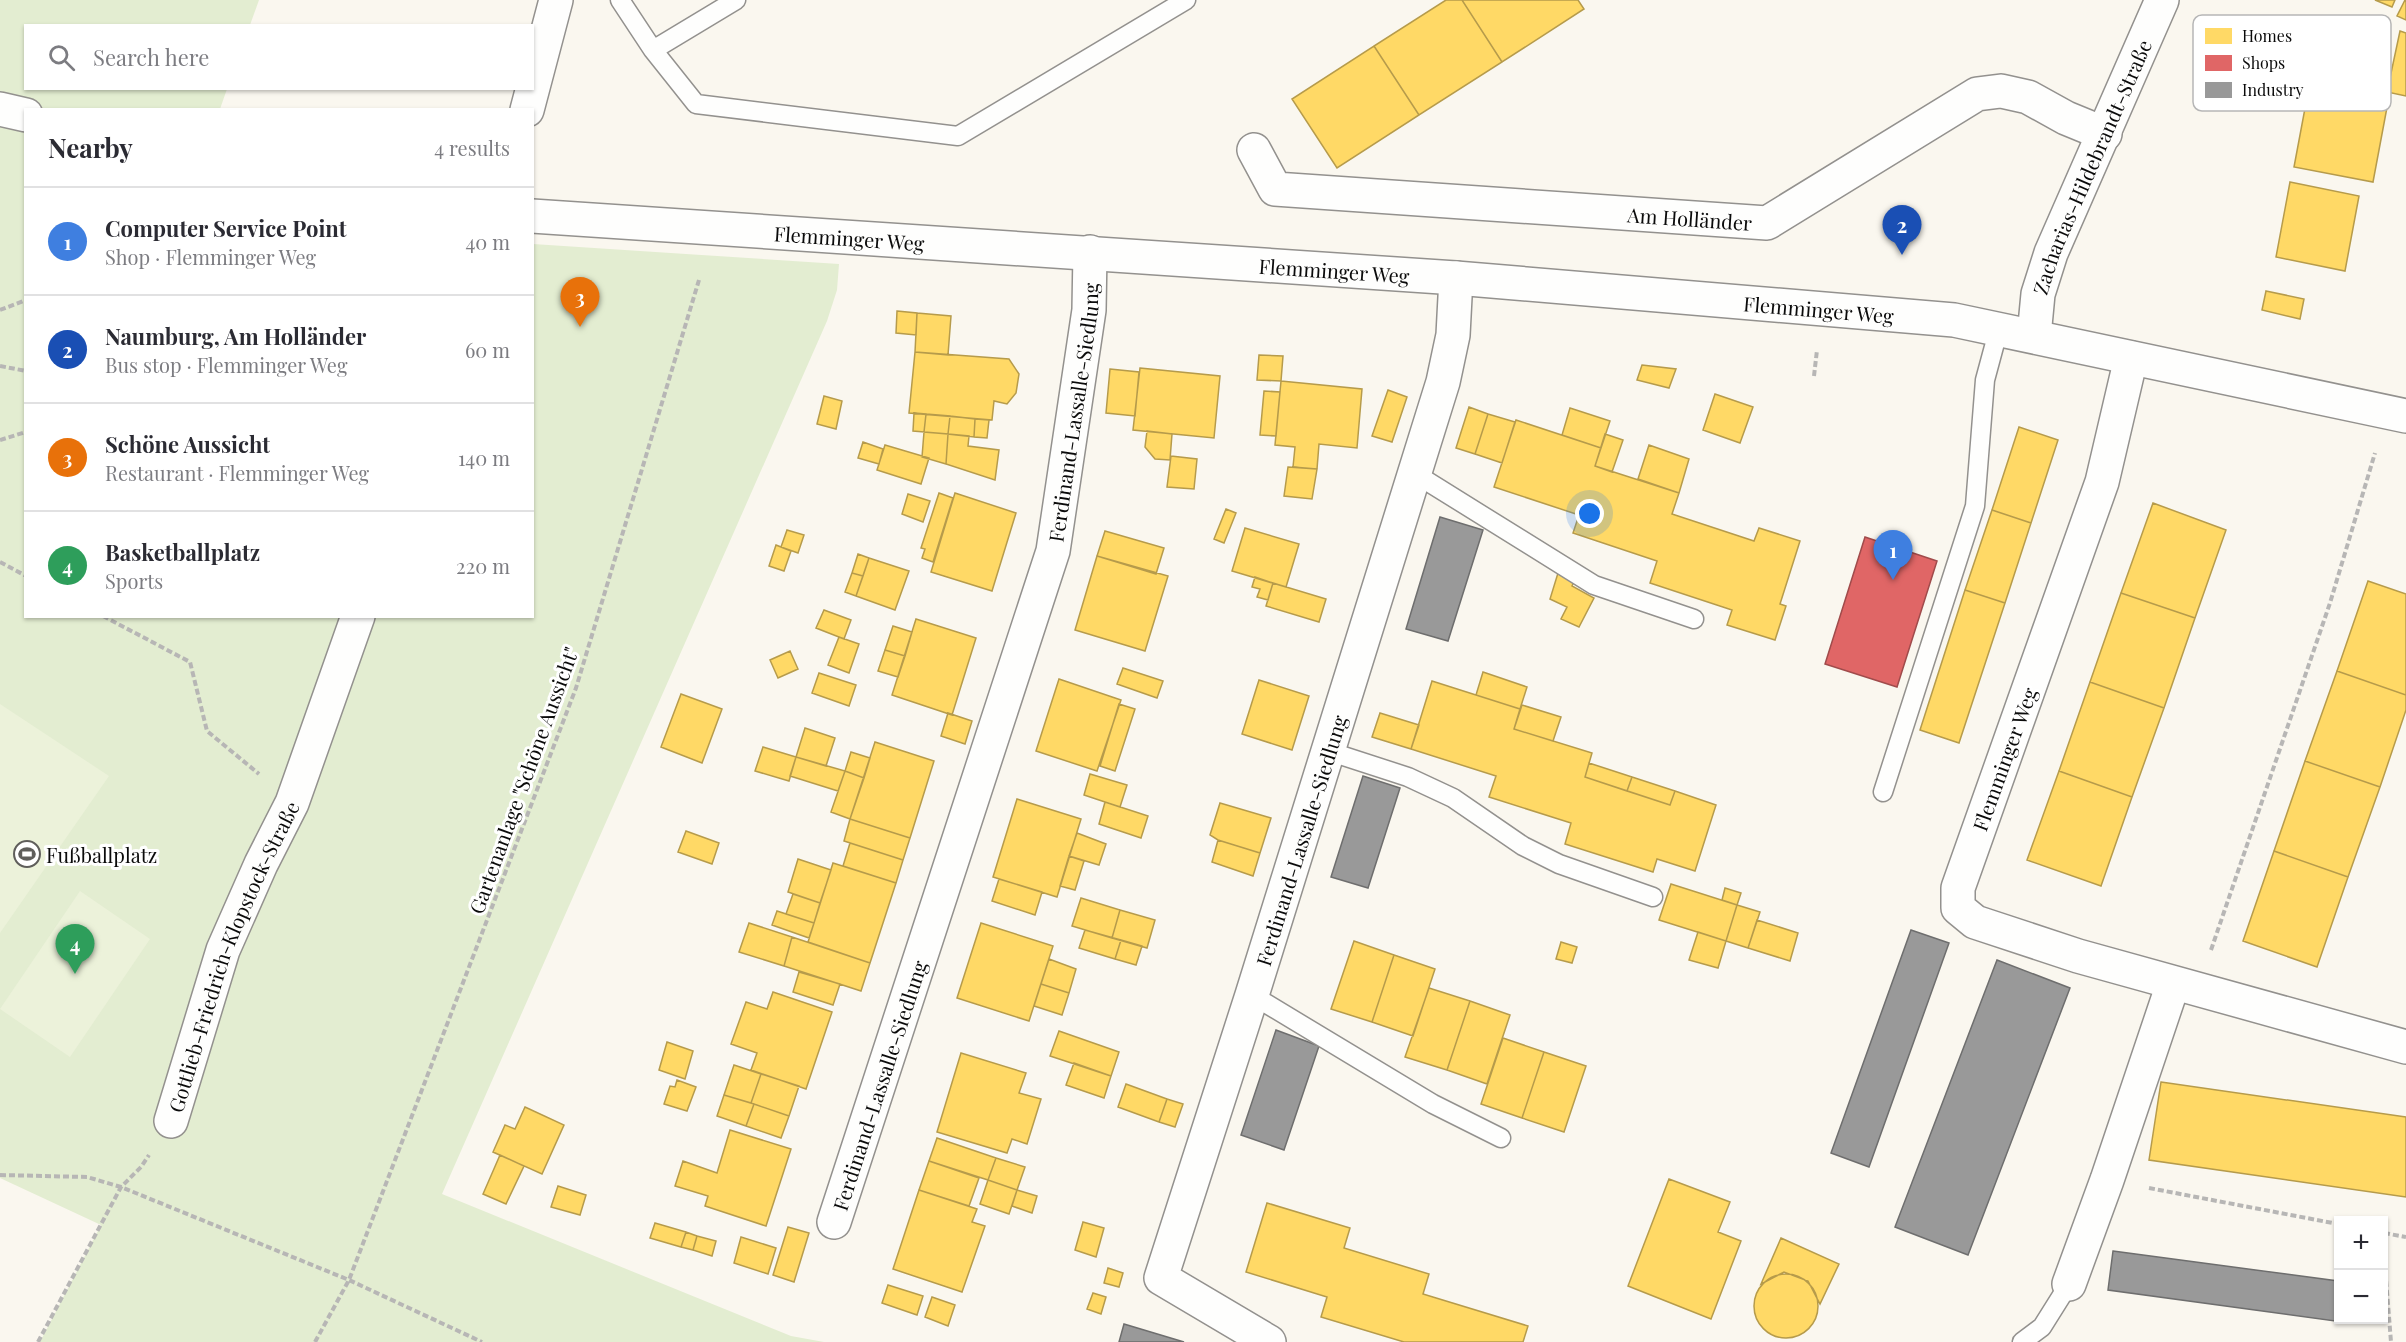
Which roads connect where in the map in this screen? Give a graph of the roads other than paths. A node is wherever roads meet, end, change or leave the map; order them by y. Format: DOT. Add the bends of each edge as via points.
graph roads {
  1 [pos="556,0"];
  2 [pos="620,0"];
  3 [pos="736,0"];
  4 [pos="1186,0"];
  5 [pos="2162,0"];
  6 [pos="653,50"];
  7 [pos="534,83"];
  8 [pos="532,90"];
  9 [pos="528,108"];
  10 [pos="0,109"];
  11 [pos="24,115"];
  12 [pos="2105,134"];
  13 [pos="1254,150"];
  14 [pos="534,216"];
  15 [pos="1090,252"];
  16 [pos="1456,278"];
  17 [pos="1999,328"];
  18 [pos="2034,336"];
  19 [pos="2131,358"];
  20 [pos="2396,414"];
  21 [pos="1414,473"];
  22 [pos="357,618"];
  23 [pos="1694,619"];
  24 [pos="1328,751"];
  25 [pos="1883,792"];
  26 [pos="1653,897"];
  27 [pos="2185,987"];
  28 [pos="1252,995"];
  29 [pos="2406,1047"];
  30 [pos="171,1121"];
  31 [pos="1501,1138"];
  32 [pos="834,1222"];
  33 [pos="2069,1284"];
  34 [pos="1269,1342"];
  35 [pos="2022,1342"];
  1 -- 7 [label="street"];
  2 -- 6 [label="lane"];
  3 -- 6 [label="lane"];
  4 -- 6 [label="lane" via="958,136 696,104"];
  5 -- 12 [label="street, Zacharias-Hildebrandt-Straße"];
  8 -- 9 [label="street"];
  10 -- 11 [label="street"];
  12 -- 13 [label="street, Am Holländer" via="2028,97 2001,91 1977,94 1767,223 1275,189"];
  12 -- 18 [label="street, Zacharias-Hildebrandt-Straße" via="2051,254 2038,294"];
  14 -- 15 [label="street, Flemminger Weg"];
  15 -- 16 [label="street, Flemminger Weg"];
  15 -- 32 [label="street, Ferdinand-Lassalle-Siedlung" via="1089,310 1053,551"];
  16 -- 17 [label="street, Flemminger Weg" via="1913,316"];
  16 -- 21 [label="street, Ferdinand-Lassalle-Siedlung" via="1452,335 1443,381"];
  17 -- 18 [label="street, Flemminger Weg"];
  17 -- 25 [label="lane" via="1985,380 1975,506"];
  18 -- 19 [label="street, Flemminger Weg"];
  19 -- 20 [label="street, Flemminger Weg"];
  19 -- 27 [label="street, Flemminger Weg" via="2102,482 1958,888 1958,908 1975,922"];
  21 -- 23 [label="lane" via="1594,585"];
  21 -- 24 [label="street, Ferdinand-Lassalle-Siedlung"];
  22 -- 30 [label="street, Gottlieb-Friedrich-Klopstock-Straße" via="292,803 223,950"];
  24 -- 26 [label="lane" via="1408,777 1453,798 1523,846 1559,864"];
  24 -- 28 [label="street, Ferdinand-Lassalle-Siedlung"];
  27 -- 29 [label="street, Flemminger Weg"];
  27 -- 33 [label="street"];
  28 -- 31 [label="lane" via="1433,1104"];
  28 -- 34 [label="street, Ferdinand-Lassalle-Siedlung" via="1161,1278"];
  33 -- 35 [label="lane" via="2042,1327"];
}
